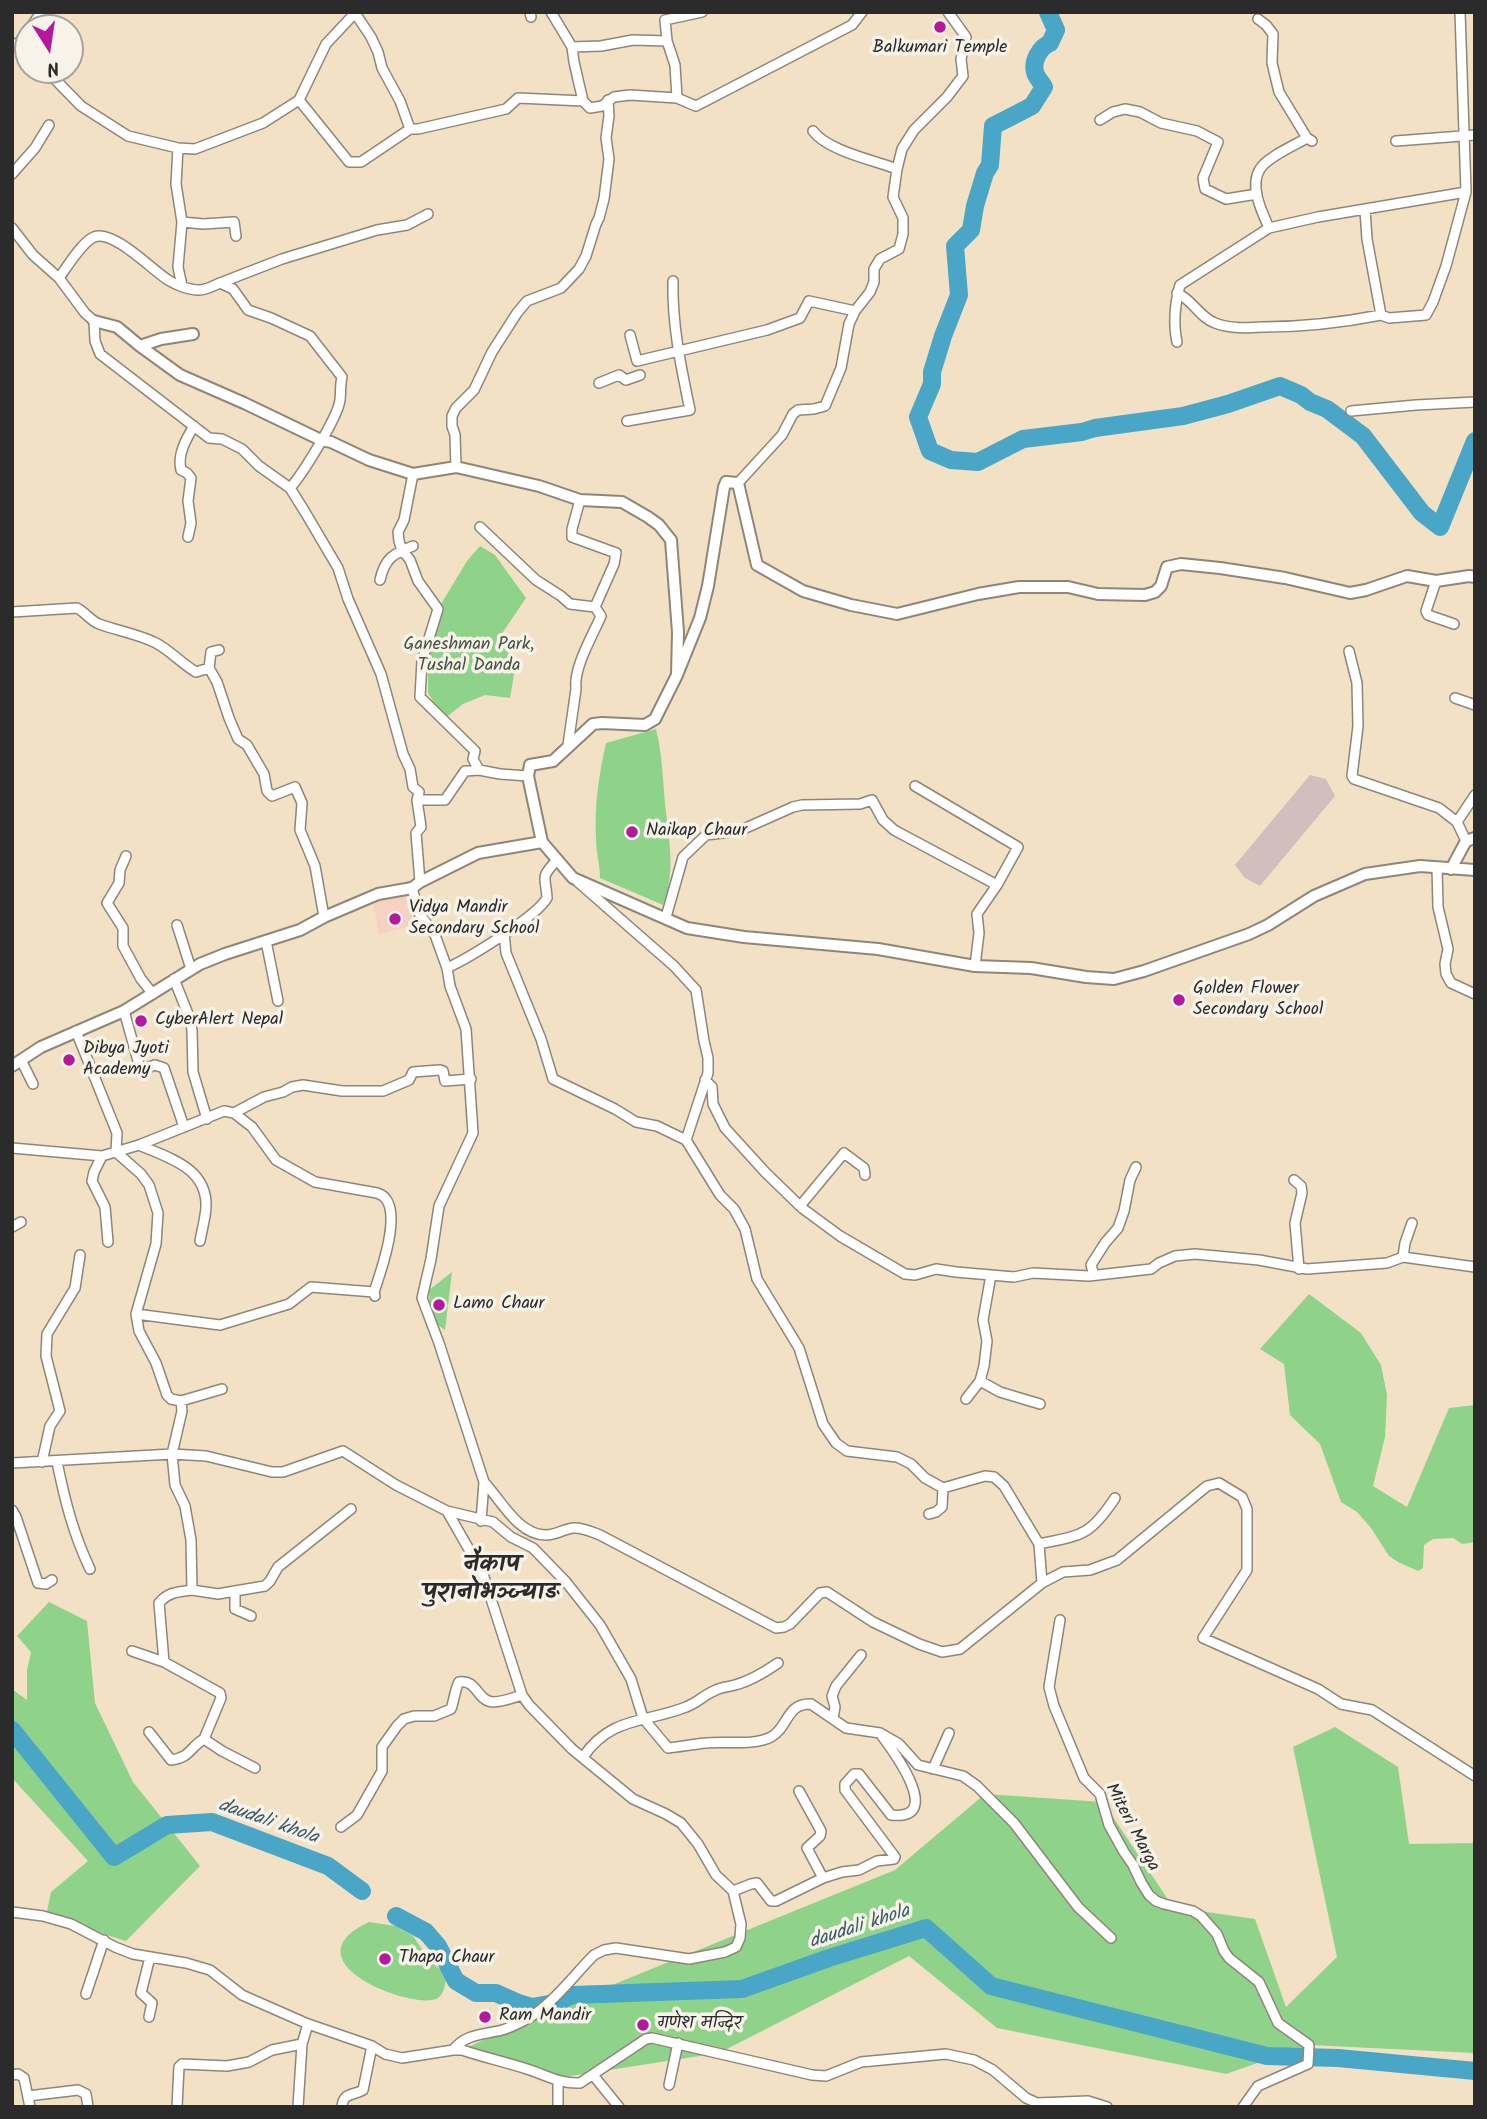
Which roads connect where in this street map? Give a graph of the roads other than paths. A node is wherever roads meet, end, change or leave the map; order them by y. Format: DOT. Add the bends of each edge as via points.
graph roads {
  1 [pos="356,12"];
  2 [pos="551,12"];
  3 [pos="702,12"];
  4 [pos="862,12"];
  5 [pos="948,12"];
  6 [pos="1460,12"];
  7 [pos="1258,19"];
  8 [pos="667,41"];
  9 [pos="572,47"];
  10 [pos="60,84"];
  11 [pos="677,98"];
  12 [pos="299,100"];
  13 [pos="608,100"];
  14 [pos="583,101"];
  15 [pos="1100,120"];
  16 [pos="49,125"];
  17 [pos="410,129"];
  18 [pos="813,131"];
  19 [pos="1475,135"];
  20 [pos="1464,136"];
  21 [pos="1396,141"];
  22 [pos="178,148"];
  23 [pos="897,169"];
  24 [pos="12,174"];
  25 [pos="1466,192"];
  26 [pos="1257,194"];
  27 [pos="1365,209"];
  28 [pos="428,214"];
  29 [pos="182,222"];
  30 [pos="12,228"];
  31 [pos="1269,228"];
  32 [pos="236,236"];
  33 [pos="59,278"];
  34 [pos="673,281"];
  35 [pos="220,283"];
  36 [pos="182,286"];
  37 [pos="1178,293"];
  38 [pos="855,311"];
  39 [pos="1381,314"];
  40 [pos="94,321"];
  41 [pos="192,334"];
  42 [pos="630,335"];
  43 [pos="1177,342"];
  44 [pos="140,346"];
  45 [pos="678,350"];
  46 [pos="637,361"];
  47 [pos="599,383"];
  48 [pos="1475,402"];
  49 [pos="1351,411"];
  50 [pos="627,421"];
  51 [pos="194,426"];
  52 [pos="321,440"];
  53 [pos="456,467"];
  54 [pos="413,474"];
  55 [pos="738,483"];
  56 [pos="290,488"];
  57 [pos="580,500"];
  58 [pos="480,527"];
  59 [pos="188,537"];
  60 [pos="413,545"];
  61 [pos="402,550"];
  62 [pos="1475,577"];
  63 [pos="380,580"];
  64 [pos="1436,581"];
  65 [pos="595,607"];
  66 [pos="12,612"];
  67 [pos="1454,624"];
  68 [pos="219,650"];
  69 [pos="1349,651"];
  70 [pos="209,668"];
  71 [pos="677,675"];
  72 [pos="1455,698"];
  73 [pos="1475,705"];
  74 [pos="568,745"];
  75 [pos="480,770"];
  76 [pos="528,776"];
  77 [pos="915,786"];
  78 [pos="1475,795"];
  79 [pos="417,800"];
  80 [pos="1457,822"];
  81 [pos="1470,839"];
  82 [pos="542,842"];
  83 [pos="126,856"];
  84 [pos="557,860"];
  85 [pos="1437,867"];
  86 [pos="1451,869"];
  87 [pos="1475,870"];
  88 [pos="573,878"];
  89 [pos="416,885"];
  90 [pos="997,885"];
  91 [pos="324,917"];
  92 [pos="666,917"];
  93 [pos="177,925"];
  94 [pos="504,933"];
  95 [pos="266,941"];
  96 [pos="975,966"];
  97 [pos="447,968"];
  98 [pos="191,969"];
  99 [pos="174,979"];
  100 [pos="153,994"];
  101 [pos="1475,994"];
  102 [pos="278,1001"];
  103 [pos="124,1012"];
  104 [pos="76,1031"];
  105 [pos="17,1063"];
  106 [pos="471,1079"];
  107 [pos="705,1080"];
  108 [pos="33,1084"];
  109 [pos="233,1113"];
  110 [pos="207,1119"];
  111 [pos="184,1127"];
  112 [pos="686,1140"];
  113 [pos="139,1145"];
  114 [pos="12,1148"];
  115 [pos="116,1152"];
  116 [pos="102,1156"];
  117 [pos="1136,1167"];
  118 [pos="866,1175"];
  119 [pos="1294,1180"];
  120 [pos="800,1206"];
  121 [pos="1412,1223"];
  122 [pos="201,1241"];
  123 [pos="108,1242"];
  124 [pos="80,1255"];
  125 [pos="1403,1256"];
  126 [pos="1475,1267"];
  127 [pos="1299,1269"];
  128 [pos="990,1275"];
  129 [pos="1094,1275"];
  130 [pos="136,1314"];
  131 [pos="980,1381"];
  132 [pos="222,1389"];
  133 [pos="966,1399"];
  134 [pos="181,1401"];
  135 [pos="1040,1405"];
  136 [pos="172,1454"];
  137 [pos="42,1462"];
  138 [pos="57,1462"];
  139 [pos="12,1463"];
  140 [pos="484,1482"];
  141 [pos="943,1488"];
  142 [pos="1115,1498"];
  143 [pos="351,1509"];
  144 [pos="12,1510"];
  145 [pos="447,1511"];
  146 [pos="929,1514"];
  147 [pos="481,1521"];
  148 [pos="1039,1544"];
  149 [pos="90,1569"];
  150 [pos="52,1580"];
  151 [pos="1042,1583"];
  152 [pos="192,1590"];
  153 [pos="235,1591"];
  154 [pos="251,1616"];
  155 [pos="1060,1620"];
  156 [pos="132,1651"];
  157 [pos="861,1655"];
  158 [pos="164,1662"];
  159 [pos="778,1663"];
  160 [pos="522,1695"];
  161 [pos="643,1718"];
  162 [pos="833,1718"];
  163 [pos="149,1732"];
  164 [pos="880,1732"];
  165 [pos="949,1733"];
  166 [pos="204,1739"];
  167 [pos="583,1757"];
  168 [pos="255,1768"];
  169 [pos="933,1769"];
  170 [pos="1475,1776"];
  171 [pos="799,1791"];
  172 [pos="341,1827"];
  173 [pos="823,1878"];
  174 [pos="733,1891"];
  175 [pos="12,1913"];
  176 [pos="1111,1938"];
  177 [pos="104,1940"];
  178 [pos="150,1957"];
  179 [pos="86,1994"];
  180 [pos="149,2017"];
  181 [pos="308,2024"];
  182 [pos="678,2043"];
  183 [pos="302,2044"];
  184 [pos="372,2046"];
  185 [pos="453,2050"];
  186 [pos="12,2075"];
  187 [pos="593,2075"];
  188 [pos="558,2081"];
  189 [pos="669,2085"];
  190 [pos="28,2096"];
  191 [pos="30,2107"];
  192 [pos="88,2107"];
  193 [pos="177,2107"];
  194 [pos="298,2107"];
  195 [pos="342,2107"];
  196 [pos="558,2107"];
  197 [pos="619,2107"];
  198 [pos="1107,2107"];
  199 [pos="1243,2107"];
  1 -- 12 [label="street" via="326,44"];
  1 -- 17 [label="street"];
  2 -- 9 [label="street"];
  3 -- 8 [label="street" via="666,20"];
  4 -- 11 [label="street" via="852,24 696,106"];
  5 -- 23 [label="street" via="966,37 963,76 914,130"];
  6 -- 20 [label="street"];
  7 -- 26 [label="street" via="1273,34 1272,63 1279,92 1310,140 1260,169"];
  8 -- 9 [label="street"];
  8 -- 11 [label="street" via="675,65"];
  9 -- 14 [label="street"];
  10 -- 22 [label="street" via="81,106 128,136"];
  11 -- 13 [label="street" via="630,95"];
  12 -- 17 [label="street" via="351,163 360,162"];
  12 -- 22 [label="street" via="237,133 195,149"];
  13 -- 14 [label="street" via="590,108"];
  13 -- 53 [label="street" via="604,199 586,256 561,288 527,301 492,352 474,390 456,408 452,416"];
  14 -- 17 [label="street" via="518,97 506,109"];
  15 -- 26 [label="street" via="1125,109 1197,131 1219,142 1203,178 1205,189 1226,200"];
  16 -- 24 [label="street"];
  18 -- 23 [label="street" via="825,143"];
  19 -- 20 [label="street"];
  20 -- 21 [label="street"];
  20 -- 25 [label="street"];
  22 -- 29 [label="street" via="176,184"];
  23 -- 38 [label="street" via="893,197 903,218 899,249 880,259 870,292"];
  25 -- 27 [label="street"];
  25 -- 39 [label="street" via="1446,267 1426,315 1389,318"];
  26 -- 31 [label="street"];
  27 -- 31 [label="street"];
  27 -- 39 [label="street"];
  28 -- 35 [label="street" via="407,225 377,230"];
  29 -- 32 [label="street" via="234,222"];
  29 -- 36 [label="street" via="178,267"];
  30 -- 33 [label="street"];
  31 -- 37 [label="street" via="1186,280"];
  33 -- 36 [label="street" via="89,241 104,236"];
  33 -- 40 [label="street"];
  34 -- 45 [label="street"];
  35 -- 36 [label="street" via="197,290"];
  35 -- 52 [label="street" via="233,289 248,310 310,336 342,377 340,401"];
  37 -- 39 [label="street" via="1214,323 1235,328 1311,326"];
  37 -- 43 [label="street"];
  38 -- 45 [label="street" via="809,300 800,318"];
  38 -- 55 [label="street" via="841,368 825,406 793,414 782,435"];
  40 -- 44 [label="street" via="117,327"];
  40 -- 51 [label="street" via="100,354"];
  41 -- 44 [label="street"];
  42 -- 46 [label="street"];
  44 -- 52 [label="street" via="180,375"];
  45 -- 46 [label="street"];
  45 -- 50 [label="street" via="690,410"];
  46 -- 47 [label="street" via="641,379 626,380 619,375"];
  48 -- 49 [label="street"];
  51 -- 56 [label="street" via="209,438 242,449"];
  51 -- 59 [label="street" via="179,464 191,478"];
  52 -- 54 [label="street"];
  52 -- 56 [label="street"];
  53 -- 54 [label="street"];
  53 -- 57 [label="street"];
  54 -- 61 [label="street" via="398,533"];
  55 -- 64 [label="street" via="757,565 803,591 897,614 1019,587 1145,595 1161,586 1167,567 1181,564 1350,593 1407,576"];
  55 -- 71 [label="street" via="726,482 724,488 703,607"];
  56 -- 79 [label="street" via="338,568 381,674 413,787 419,792"];
  57 -- 65 [label="street" via="572,537 616,553"];
  57 -- 71 [label="street" via="622,502 659,525 671,540"];
  58 -- 65 [label="street" via="536,580 570,604"];
  60 -- 61 [label="street"];
  61 -- 63 [label="street" via="384,563"];
  61 -- 75 [label="street" via="438,609 422,661 420,698 475,751 473,759"];
  62 -- 64 [label="street"];
  64 -- 67 [label="street" via="1426,611"];
  65 -- 74 [label="street" via="601,616 575,682"];
  66 -- 70 [label="street" via="77,608 96,623 157,643 196,672"];
  68 -- 70 [label="street" via="211,652"];
  69 -- 80 [label="street" via="1357,683 1352,776 1439,808"];
  70 -- 91 [label="street" via="239,739 264,774 267,791 272,796 295,787 302,803 300,830 315,866"];
  71 -- 74 [label="street" via="655,719 645,725 593,724"];
  72 -- 73 [label="street"];
  74 -- 76 [label="street" via="553,761 530,765"];
  75 -- 76 [label="street"];
  75 -- 79 [label="street" via="465,771 445,800"];
  76 -- 82 [label="street"];
  77 -- 90 [label="street" via="1018,848"];
  78 -- 80 [label="street"];
  79 -- 89 [label="street" via="421,827 416,833"];
  80 -- 81 [label="street"];
  81 -- 86 [label="street"];
  82 -- 84 [label="street"];
  82 -- 89 [label="street" via="478,853"];
  83 -- 100 [label="street" via="107,902 123,928 123,946"];
  84 -- 88 [label="street"];
  84 -- 94 [label="street" via="546,871 544,904"];
  85 -- 86 [label="street"];
  85 -- 96 [label="street" via="1365,874 1314,896 1249,934 1114,979"];
  85 -- 101 [label="street" via="1438,907 1448,949 1446,974 1451,983"];
  86 -- 87 [label="street"];
  88 -- 92 [label="street"];
  88 -- 107 [label="street" via="696,990 708,1058"];
  89 -- 91 [label="street" via="378,894"];
  89 -- 97 [label="street" via="419,913 435,935"];
  90 -- 92 [label="street" via="894,830 872,800 802,805 739,831 706,835 683,857"];
  90 -- 96 [label="street" via="977,914"];
  91 -- 95 [label="street"];
  92 -- 96 [label="street" via="709,932 878,949"];
  93 -- 98 [label="street"];
  94 -- 97 [label="street"];
  94 -- 112 [label="street" via="506,953 553,1079 636,1122"];
  95 -- 98 [label="street"];
  95 -- 102 [label="street"];
  97 -- 106 [label="street" via="466,1029"];
  98 -- 99 [label="street"];
  99 -- 100 [label="street"];
  99 -- 110 [label="street" via="192,1030 193,1072"];
  100 -- 103 [label="street"];
  103 -- 104 [label="street"];
  103 -- 111 [label="street" via="140,1068 164,1068"];
  104 -- 105 [label="street"];
  104 -- 115 [label="street" via="117,1133"];
  105 -- 108 [label="street"];
  106 -- 109 [label="street" via="445,1081 440,1070 413,1072 409,1080 383,1091 303,1085"];
  106 -- 140 [label="street" via="473,1133 439,1206 422,1298"];
  107 -- 112 [label="street"];
  107 -- 120 [label="street" via="712,1087 713,1104 725,1128"];
  109 -- 110 [label="street" via="224,1111"];
  109 -- 130 [label="street" via="252,1127 276,1160 315,1182 385,1198 391,1212 375,1294 311,1287 289,1304 220,1325"];
  110 -- 111 [label="street"];
  111 -- 113 [label="street"];
  112 -- 141 [label="street" via="745,1229 757,1279 799,1348 823,1424 836,1443 847,1451 897,1457"];
  113 -- 115 [label="street"];
  113 -- 122 [label="street" via="191,1170 202,1183 206,1209"];
  114 -- 116 [label="street"];
  115 -- 116 [label="street"];
  115 -- 130 [label="street" via="149,1185 158,1213 156,1244"];
  116 -- 123 [label="street" via="92,1181 105,1207"];
  117 -- 129 [label="street" via="1118,1228 1091,1265"];
  118 -- 120 [label="street" via="864,1168 844,1153"];
  119 -- 127 [label="street" via="1302,1194 1295,1223"];
  120 -- 128 [label="street" via="847,1241 905,1274 936,1269"];
  121 -- 125 [label="street"];
  124 -- 137 [label="street" via="75,1288 47,1334 46,1356 60,1411 50,1426"];
  125 -- 126 [label="street"];
  125 -- 127 [label="street" via="1387,1263"];
  127 -- 129 [label="street" via="1195,1254 1175,1256 1151,1269"];
  128 -- 129 [label="street"];
  128 -- 131 [label="street"];
  130 -- 134 [label="street" via="167,1395"];
  131 -- 133 [label="street"];
  131 -- 135 [label="street"];
  132 -- 134 [label="street"];
  134 -- 136 [label="street"];
  136 -- 138 [label="street"];
  136 -- 145 [label="street" via="283,1472 343,1451"];
  136 -- 152 [label="street" via="175,1485 185,1506 191,1540"];
  137 -- 138 [label="street"];
  137 -- 139 [label="street"];
  138 -- 149 [label="street" via="75,1537"];
  140 -- 147 [label="street"];
  140 -- 151 [label="street" via="514,1520 529,1529 543,1535 573,1528 600,1535 776,1628 790,1624 820,1593 827,1592 873,1622 942,1652 960,1648"];
  141 -- 146 [label="street" via="942,1507"];
  141 -- 148 [label="street" via="994,1477"];
  142 -- 148 [label="street" via="1092,1528"];
  143 -- 153 [label="street" via="278,1567 265,1586"];
  144 -- 150 [label="street" via="38,1583"];
  145 -- 147 [label="street"];
  145 -- 160 [label="street" via="483,1574"];
  147 -- 161 [label="street" via="492,1522 533,1548 566,1582 600,1625 631,1679"];
  148 -- 151 [label="street"];
  151 -- 170 [label="street" via="1063,1572 1090,1570 1117,1560 1207,1486 1219,1483 1242,1497 1247,1509 1247,1570 1203,1638 1342,1704 1372,1710"];
  152 -- 153 [label="street"];
  152 -- 158 [label="street" via="172,1593 159,1604"];
  153 -- 154 [label="street" via="235,1609"];
  155 -- 199 [label="street, Miteri Marga" via="1049,1687 1054,1706 1084,1778 1100,1794 1109,1825 1141,1882 1156,1901 1201,1916 1229,1958 1259,1982 1278,2022 1309,2045 1308,2064 1258,2085"];
  156 -- 158 [label="street"];
  157 -- 162 [label="street" via="836,1686 831,1700"];
  158 -- 166 [label="street" via="220,1693"];
  159 -- 161 [label="street" via="684,1708"];
  160 -- 167 [label="street"];
  160 -- 172 [label="street" via="492,1702 473,1685 459,1682 451,1709 404,1719 382,1747 382,1771 357,1815"];
  161 -- 162 [label="street" via="669,1748 767,1739 804,1703"];
  161 -- 167 [label="street" via="607,1732"];
  162 -- 164 [label="street" via="846,1728"];
  163 -- 166 [label="street" via="171,1760 187,1756"];
  164 -- 169 [label="street" via="918,1765"];
  164 -- 173 [label="street" via="914,1786 912,1810 891,1815 859,1774 853,1774 845,1790 895,1857"];
  165 -- 169 [label="street"];
  166 -- 168 [label="street"];
  167 -- 174 [label="street" via="633,1799 681,1823 716,1875"];
  169 -- 176 [label="street" via="963,1776 977,1786 1014,1823 1078,1907"];
  171 -- 173 [label="street" via="821,1831 807,1848"];
  173 -- 174 [label="street" via="776,1901 768,1899 757,1883"];
  174 -- 185 [label="street" via="741,1924 736,1947 690,1959 631,1949 604,1950 526,2020 462,2040"];
  175 -- 177 [label="street" via="71,1924"];
  177 -- 178 [label="street"];
  177 -- 179 [label="street"];
  178 -- 180 [label="street" via="141,1988 152,2003"];
  178 -- 181 [label="street" via="210,1970 242,1995"];
  181 -- 183 [label="street"];
  181 -- 184 [label="street"];
  182 -- 187 [label="street" via="646,2039"];
  182 -- 189 [label="street"];
  182 -- 198 [label="street" via="825,2076 861,2062 946,2054 993,2070 1037,2103 1088,2101"];
  183 -- 193 [label="street" via="227,2066 181,2064"];
  183 -- 194 [label="street"];
  184 -- 185 [label="street" via="402,2058"];
  184 -- 195 [label="street" via="363,2090 348,2094"];
  185 -- 188 [label="street"];
  186 -- 190 [label="street" via="24,2078"];
  187 -- 188 [label="street" via="580,2083"];
  187 -- 197 [label="street"];
  188 -- 196 [label="street"];
  190 -- 191 [label="street"];
  190 -- 192 [label="street" via="78,2090 86,2094"];
}
